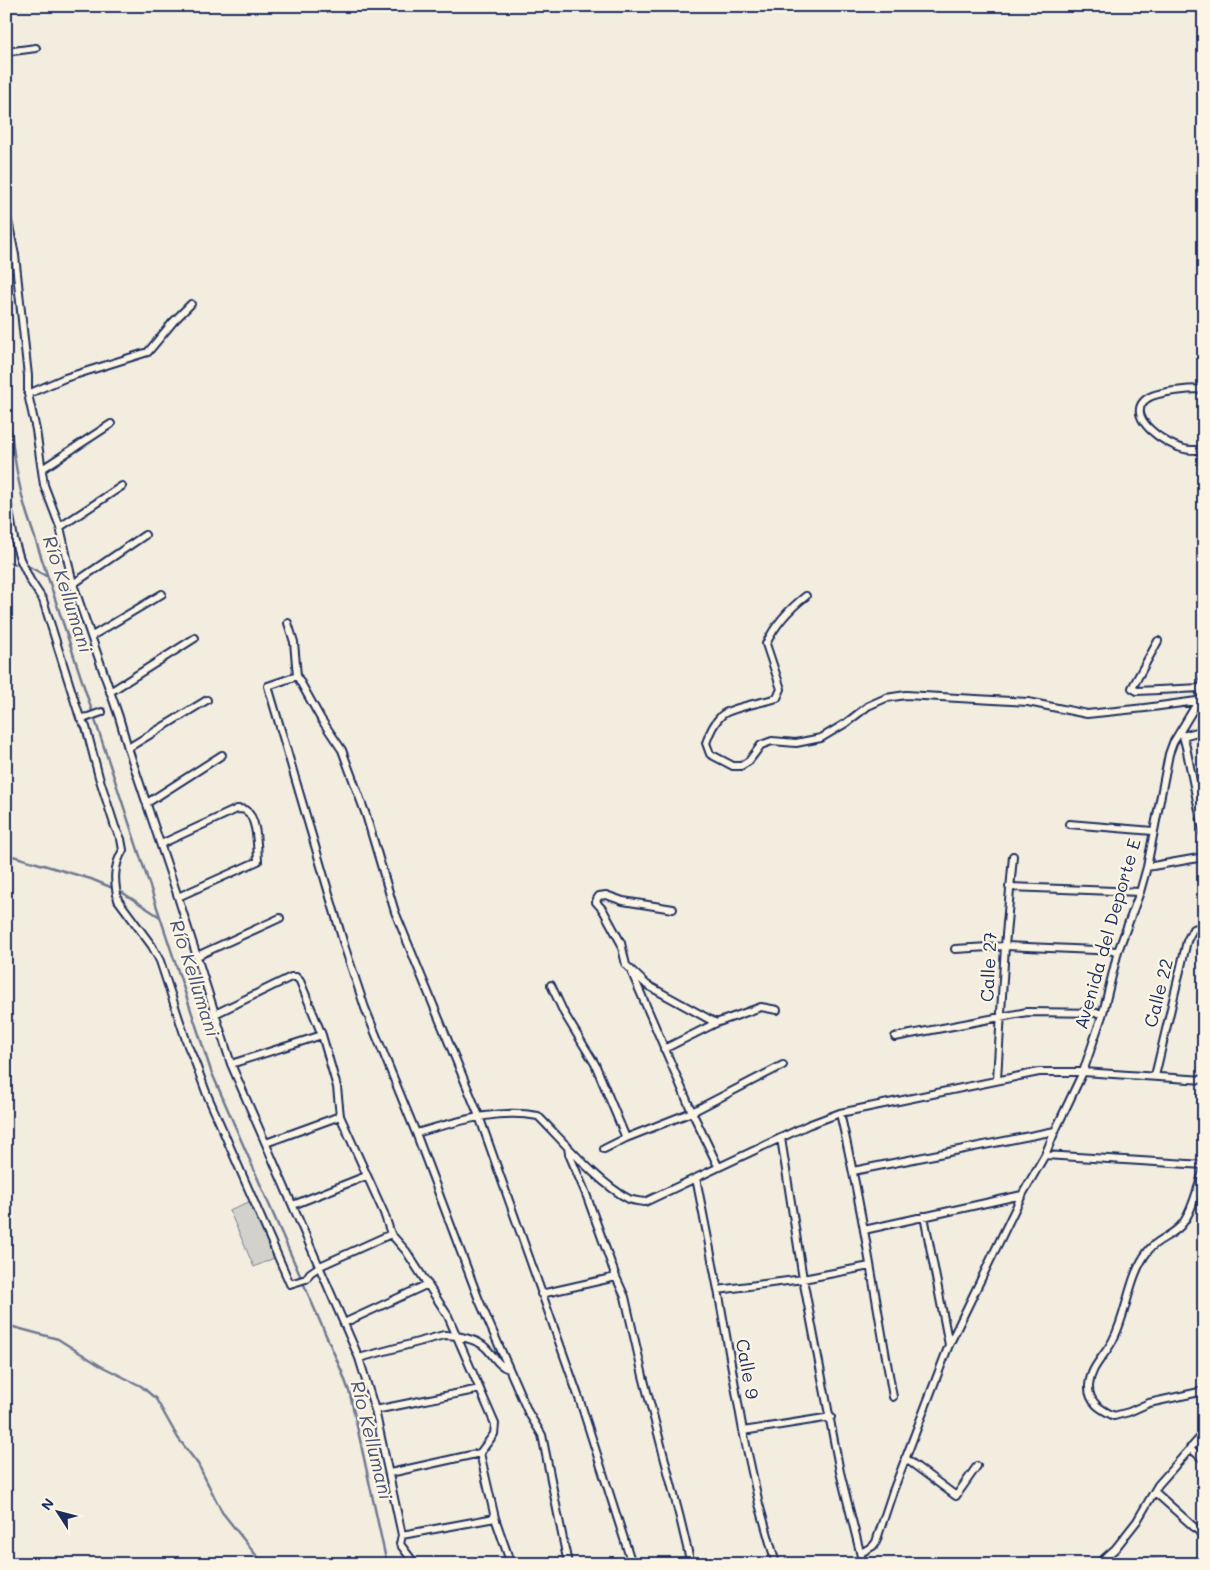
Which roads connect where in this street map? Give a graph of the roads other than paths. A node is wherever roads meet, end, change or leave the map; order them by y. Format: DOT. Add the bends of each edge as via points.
graph roads {
  1 [pos="36,48"];
  2 [pos="6,52"];
  3 [pos="6,211"];
  4 [pos="191,304"];
  5 [pos="1204,389"];
  6 [pos="28,394"];
  7 [pos="111,424"];
  8 [pos="1204,450"];
  9 [pos="42,469"];
  10 [pos="122,486"];
  11 [pos="6,494"];
  12 [pos="60,528"];
  13 [pos="145,536"];
  14 [pos="73,584"];
  15 [pos="162,594"];
  16 [pos="806,596"];
  17 [pos="288,623"];
  18 [pos="92,636"];
  19 [pos="195,638"];
  20 [pos="1158,641"];
  21 [pos="297,676"];
  22 [pos="1204,676"];
  23 [pos="1201,688"];
  24 [pos="110,692"];
  25 [pos="207,700"];
  26 [pos="1201,700"];
  27 [pos="100,713"];
  28 [pos="80,718"];
  29 [pos="1204,730"];
  30 [pos="1181,734"];
  31 [pos="128,748"];
  32 [pos="222,756"];
  33 [pos="147,803"];
  34 [pos="1069,824"];
  35 [pos="1153,831"];
  36 [pos="1204,835"];
  37 [pos="161,844"];
  38 [pos="1013,856"];
  39 [pos="1204,858"];
  40 [pos="1147,867"];
  41 [pos="1009,887"];
  42 [pos="1140,892"];
  43 [pos="178,897"];
  44 [pos="672,908"];
  45 [pos="280,918"];
  46 [pos="1204,927"];
  47 [pos="1005,946"];
  48 [pos="955,950"];
  49 [pos="1118,951"];
  50 [pos="197,956"];
  51 [pos="626,964"];
  52 [pos="551,986"];
  53 [pos="776,1010"];
  54 [pos="1103,1013"];
  55 [pos="215,1014"];
  56 [pos="1001,1017"];
  57 [pos="716,1023"];
  58 [pos="322,1035"];
  59 [pos="895,1037"];
  60 [pos="664,1049"];
  61 [pos="231,1064"];
  62 [pos="783,1065"];
  63 [pos="1083,1072"];
  64 [pos="1154,1076"];
  65 [pos="997,1079"];
  66 [pos="1204,1080"];
  67 [pos="692,1112"];
  68 [pos="840,1113"];
  69 [pos="340,1116"];
  70 [pos="478,1116"];
  71 [pos="1055,1131"];
  72 [pos="416,1133"];
  73 [pos="626,1138"];
  74 [pos="781,1138"];
  75 [pos="266,1143"];
  76 [pos="568,1146"];
  77 [pos="604,1150"];
  78 [pos="1045,1155"];
  79 [pos="1204,1165"];
  80 [pos="718,1166"];
  81 [pos="1204,1170"];
  82 [pos="853,1171"];
  83 [pos="366,1176"];
  84 [pos="696,1178"];
  85 [pos="1022,1195"];
  86 [pos="294,1205"];
  87 [pos="924,1216"];
  88 [pos="864,1230"];
  89 [pos="392,1234"];
  90 [pos="320,1266"];
  91 [pos="870,1266"];
  92 [pos="616,1277"];
  93 [pos="803,1279"];
  94 [pos="428,1284"];
  95 [pos="718,1290"];
  96 [pos="541,1294"];
  97 [pos="344,1323"];
  98 [pos="456,1335"];
  99 [pos="949,1345"];
  100 [pos="359,1358"];
  101 [pos="510,1369"];
  102 [pos="480,1389"];
  103 [pos="1204,1391"];
  104 [pos="893,1397"];
  105 [pos="375,1410"];
  106 [pos="830,1417"];
  107 [pos="743,1431"];
  108 [pos="1204,1433"];
  109 [pos="1190,1448"];
  110 [pos="480,1454"];
  111 [pos="906,1458"];
  112 [pos="1204,1460"];
  113 [pos="977,1466"];
  114 [pos="390,1473"];
  115 [pos="1155,1492"];
  116 [pos="495,1518"];
  117 [pos="402,1534"];
  118 [pos="1204,1536"];
  119 [pos="861,1553"];
  120 [pos="1101,1562"];
  121 [pos="415,1564"];
  122 [pos="511,1564"];
  123 [pos="568,1564"];
  124 [pos="632,1564"];
  125 [pos="691,1564"];
  126 [pos="776,1564"];
  127 [pos="863,1564"];
  128 [pos="1166,1564"];
  1 -- 2 [label="street"];
  3 -- 6 [label="street" via="15,255"];
  4 -- 6 [label="street" via="148,352 65,378"];
  5 -- 8 [label="street" via="1176,390 1148,398 1140,407 1140,414 1157,436 1180,448"];
  6 -- 9 [label="street"];
  7 -- 9 [label="street"];
  9 -- 12 [label="street" via="44,485"];
  10 -- 12 [label="street"];
  11 -- 28 [label="street" via="20,559 43,600"];
  12 -- 14 [label="street"];
  13 -- 14 [label="street"];
  14 -- 18 [label="street"];
  15 -- 18 [label="street"];
  16 -- 26 [label="street" via="772,631 766,644 781,688 780,694 777,698 728,711 721,715 710,733 706,743 710,754 733,766 750,761 761,745 772,741 796,743 821,738 868,706 886,698 906,695 1028,702 1087,714"];
  17 -- 21 [label="street" via="294,642"];
  18 -- 24 [label="street"];
  19 -- 24 [label="street"];
  20 -- 23 [label="street" via="1132,688 1137,691"];
  21 -- 70 [label="street" via="342,750 366,815 395,912"];
  21 -- 72 [label="street" via="268,686 344,948"];
  22 -- 23 [label="street, Avenida del Deporte E"];
  23 -- 26 [label="street, Avenida del Deporte E"];
  24 -- 31 [label="street"];
  25 -- 31 [label="street"];
  26 -- 30 [label="street, Avenida del Deporte E"];
  27 -- 28 [label="street"];
  28 -- 90 [label="street" via="86,726 121,839 123,850 115,869 118,900 160,962 206,1092 290,1284 306,1279"];
  29 -- 30 [label="street"];
  30 -- 35 [label="street, Avenida del Deporte E" via="1169,754"];
  30 -- 36 [label="street"];
  31 -- 33 [label="street"];
  32 -- 33 [label="street"];
  33 -- 37 [label="street"];
  34 -- 35 [label="street"];
  35 -- 40 [label="street, Avenida del Deporte E"];
  37 -- 43 [label="street"];
  37 -- 43 [label="street" via="237,809 246,811 253,819 258,861"];
  38 -- 41 [label="street, Calle 27"];
  39 -- 40 [label="street"];
  40 -- 42 [label="street, Avenida del Deporte E"];
  41 -- 42 [label="street"];
  41 -- 47 [label="street, Calle 27"];
  42 -- 49 [label="street, Avenida del Deporte E"];
  43 -- 50 [label="street"];
  44 -- 51 [label="street" via="623,901 606,895 596,898 621,943"];
  45 -- 50 [label="street"];
  46 -- 64 [label="street, Calle 22" via="1193,929 1187,941"];
  47 -- 48 [label="street"];
  47 -- 49 [label="street"];
  47 -- 56 [label="street, Calle 27"];
  49 -- 54 [label="street, Avenida del Deporte E"];
  50 -- 55 [label="street"];
  51 -- 57 [label="street" via="647,985"];
  51 -- 60 [label="street"];
  52 -- 73 [label="street" via="595,1064"];
  53 -- 57 [label="street" via="761,1007"];
  54 -- 56 [label="street" via="1027,1012"];
  54 -- 63 [label="street, Avenida del Deporte E"];
  55 -- 58 [label="street" via="291,977 300,981"];
  55 -- 61 [label="street"];
  56 -- 59 [label="street"];
  56 -- 65 [label="street, Calle 27"];
  57 -- 60 [label="street"];
  58 -- 61 [label="street"];
  58 -- 69 [label="street" via="337,1087"];
  60 -- 67 [label="street"];
  61 -- 75 [label="street"];
  62 -- 67 [label="street"];
  63 -- 64 [label="street"];
  63 -- 65 [label="street" via="1039,1072"];
  63 -- 71 [label="street, Avenida del Deporte E"];
  64 -- 66 [label="street"];
  65 -- 68 [label="street"];
  67 -- 73 [label="street"];
  67 -- 80 [label="street"];
  68 -- 74 [label="street"];
  68 -- 82 [label="street"];
  69 -- 75 [label="street"];
  69 -- 83 [label="street"];
  70 -- 72 [label="street"];
  70 -- 76 [label="street" via="525,1113 538,1116"];
  70 -- 96 [label="street"];
  71 -- 78 [label="street, Avenida del Deporte E"];
  71 -- 82 [label="street"];
  72 -- 101 [label="street" via="479,1300"];
  73 -- 77 [label="street"];
  74 -- 80 [label="street"];
  74 -- 93 [label="street"];
  75 -- 86 [label="street"];
  76 -- 84 [label="street" via="597,1176 631,1200 644,1202"];
  76 -- 92 [label="street" via="568,1154"];
  78 -- 79 [label="street"];
  78 -- 85 [label="street, Avenida del Deporte E"];
  80 -- 84 [label="street"];
  81 -- 103 [label="street" via="1183,1223 1173,1234 1155,1243 1137,1268 1113,1340 1094,1368 1089,1387 1098,1408 1114,1416 1149,1403"];
  82 -- 88 [label="street"];
  83 -- 86 [label="street"];
  83 -- 89 [label="street"];
  84 -- 95 [label="street, Calle 9"];
  85 -- 87 [label="street"];
  85 -- 99 [label="street, Avenida del Deporte E"];
  86 -- 90 [label="street"];
  87 -- 88 [label="street"];
  87 -- 99 [label="street"];
  88 -- 91 [label="street"];
  89 -- 90 [label="street"];
  89 -- 94 [label="street"];
  90 -- 97 [label="street"];
  91 -- 93 [label="street"];
  91 -- 104 [label="street"];
  92 -- 96 [label="street"];
  92 -- 125 [label="street" via="625,1297"];
  93 -- 95 [label="street"];
  93 -- 106 [label="street"];
  94 -- 97 [label="street"];
  94 -- 98 [label="street"];
  95 -- 107 [label="street, Calle 9"];
  96 -- 124 [label="street" via="580,1401"];
  97 -- 100 [label="street"];
  98 -- 100 [label="street" via="444,1335"];
  98 -- 101 [label="street" via="485,1346 502,1367"];
  98 -- 102 [label="street"];
  99 -- 111 [label="street, Avenida del Deporte E"];
  100 -- 105 [label="street"];
  101 -- 123 [label="street" via="542,1436"];
  102 -- 105 [label="street"];
  102 -- 110 [label="street" via="495,1424 494,1434"];
  105 -- 114 [label="street"];
  106 -- 107 [label="street"];
  106 -- 119 [label="street"];
  107 -- 126 [label="street, Calle 9"];
  108 -- 109 [label="street"];
  109 -- 112 [label="street"];
  109 -- 115 [label="street"];
  110 -- 114 [label="street"];
  110 -- 116 [label="street"];
  111 -- 113 [label="street" via="956,1496"];
  111 -- 119 [label="street, Avenida del Deporte E" via="876,1542"];
  114 -- 117 [label="street"];
  115 -- 118 [label="street"];
  115 -- 120 [label="street" via="1137,1521"];
  116 -- 117 [label="street"];
  116 -- 122 [label="street"];
  117 -- 121 [label="street" via="400,1544"];
  119 -- 127 [label="street"];
  120 -- 128 [label="street"];
}
